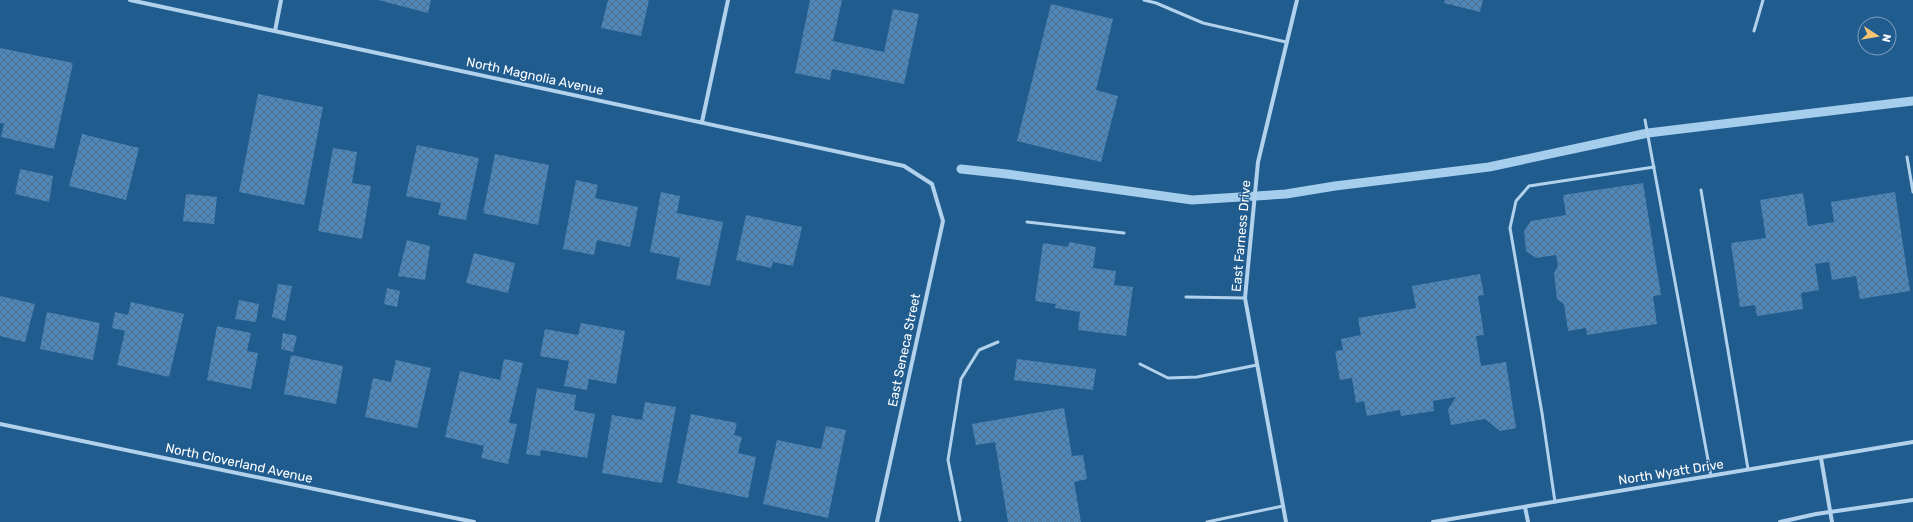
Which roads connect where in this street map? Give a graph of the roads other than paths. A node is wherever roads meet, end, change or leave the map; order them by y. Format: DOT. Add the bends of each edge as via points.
graph roads {
  1 [pos="130,0"];
  2 [pos="281,0"];
  3 [pos="728,0"];
  4 [pos="1144,0"];
  5 [pos="1297,0"];
  6 [pos="1763,0"];
  7 [pos="275,31"];
  8 [pos="1754,31"];
  9 [pos="1286,42"];
  10 [pos="1645,120"];
  11 [pos="702,122"];
  12 [pos="1907,157"];
  13 [pos="1654,167"];
  14 [pos="932,184"];
  15 [pos="1701,190"];
  16 [pos="1913,192"];
  17 [pos="1027,222"];
  18 [pos="1124,233"];
  19 [pos="1186,297"];
  20 [pos="1245,298"];
  21 [pos="998,342"];
  22 [pos="1140,364"];
  23 [pos="1257,365"];
  24 [pos="0,424"];
  25 [pos="1913,442"];
  26 [pos="1821,458"];
  27 [pos="1748,469"];
  28 [pos="1711,476"];
  29 [pos="1913,500"];
  30 [pos="1554,502"];
  31 [pos="1283,506"];
  32 [pos="1525,507"];
  33 [pos="1830,512"];
  34 [pos="960,520"];
  35 [pos="474,522"];
  36 [pos="878,522"];
  37 [pos="1207,522"];
  38 [pos="1286,522"];
  39 [pos="1433,522"];
  40 [pos="1528,522"];
  41 [pos="1780,522"];
  42 [pos="1832,522"];
  1 -- 7 [label="street, North Magnolia Avenue"];
  2 -- 7 [label="street"];
  3 -- 11 [label="street"];
  4 -- 9 [label="lane" via="1203,23"];
  5 -- 9 [label="street, East Farness Drive"];
  6 -- 8 [label="lane"];
  7 -- 11 [label="street, North Magnolia Avenue"];
  9 -- 20 [label="street, East Farness Drive" via="1258,162"];
  10 -- 13 [label="lane"];
  11 -- 14 [label="street, North Magnolia Avenue" via="904,166"];
  12 -- 16 [label="lane"];
  13 -- 28 [label="lane"];
  13 -- 30 [label="lane" via="1529,186 1516,201 1510,228 1542,413"];
  14 -- 36 [label="street, East Seneca Street" via="943,221"];
  15 -- 27 [label="lane"];
  17 -- 18 [label="lane"];
  19 -- 20 [label="lane"];
  20 -- 23 [label="street, East Farness Drive"];
  21 -- 34 [label="lane" via="979,350 961,379 948,460"];
  22 -- 23 [label="lane" via="1168,378 1197,377"];
  23 -- 31 [label="street, East Farness Drive"];
  24 -- 35 [label="street, North Cloverland Avenue"];
  25 -- 26 [label="street, North Wyatt Drive"];
  26 -- 27 [label="street, North Wyatt Drive"];
  26 -- 33 [label="street"];
  27 -- 28 [label="street, North Wyatt Drive"];
  28 -- 30 [label="street, North Wyatt Drive"];
  29 -- 33 [label="street"];
  30 -- 32 [label="street, North Wyatt Drive"];
  31 -- 37 [label="lane"];
  31 -- 38 [label="street, East Farness Drive"];
  32 -- 39 [label="street, North Wyatt Drive"];
  32 -- 40 [label="street"];
  33 -- 41 [label="street"];
  33 -- 42 [label="street"];
}
